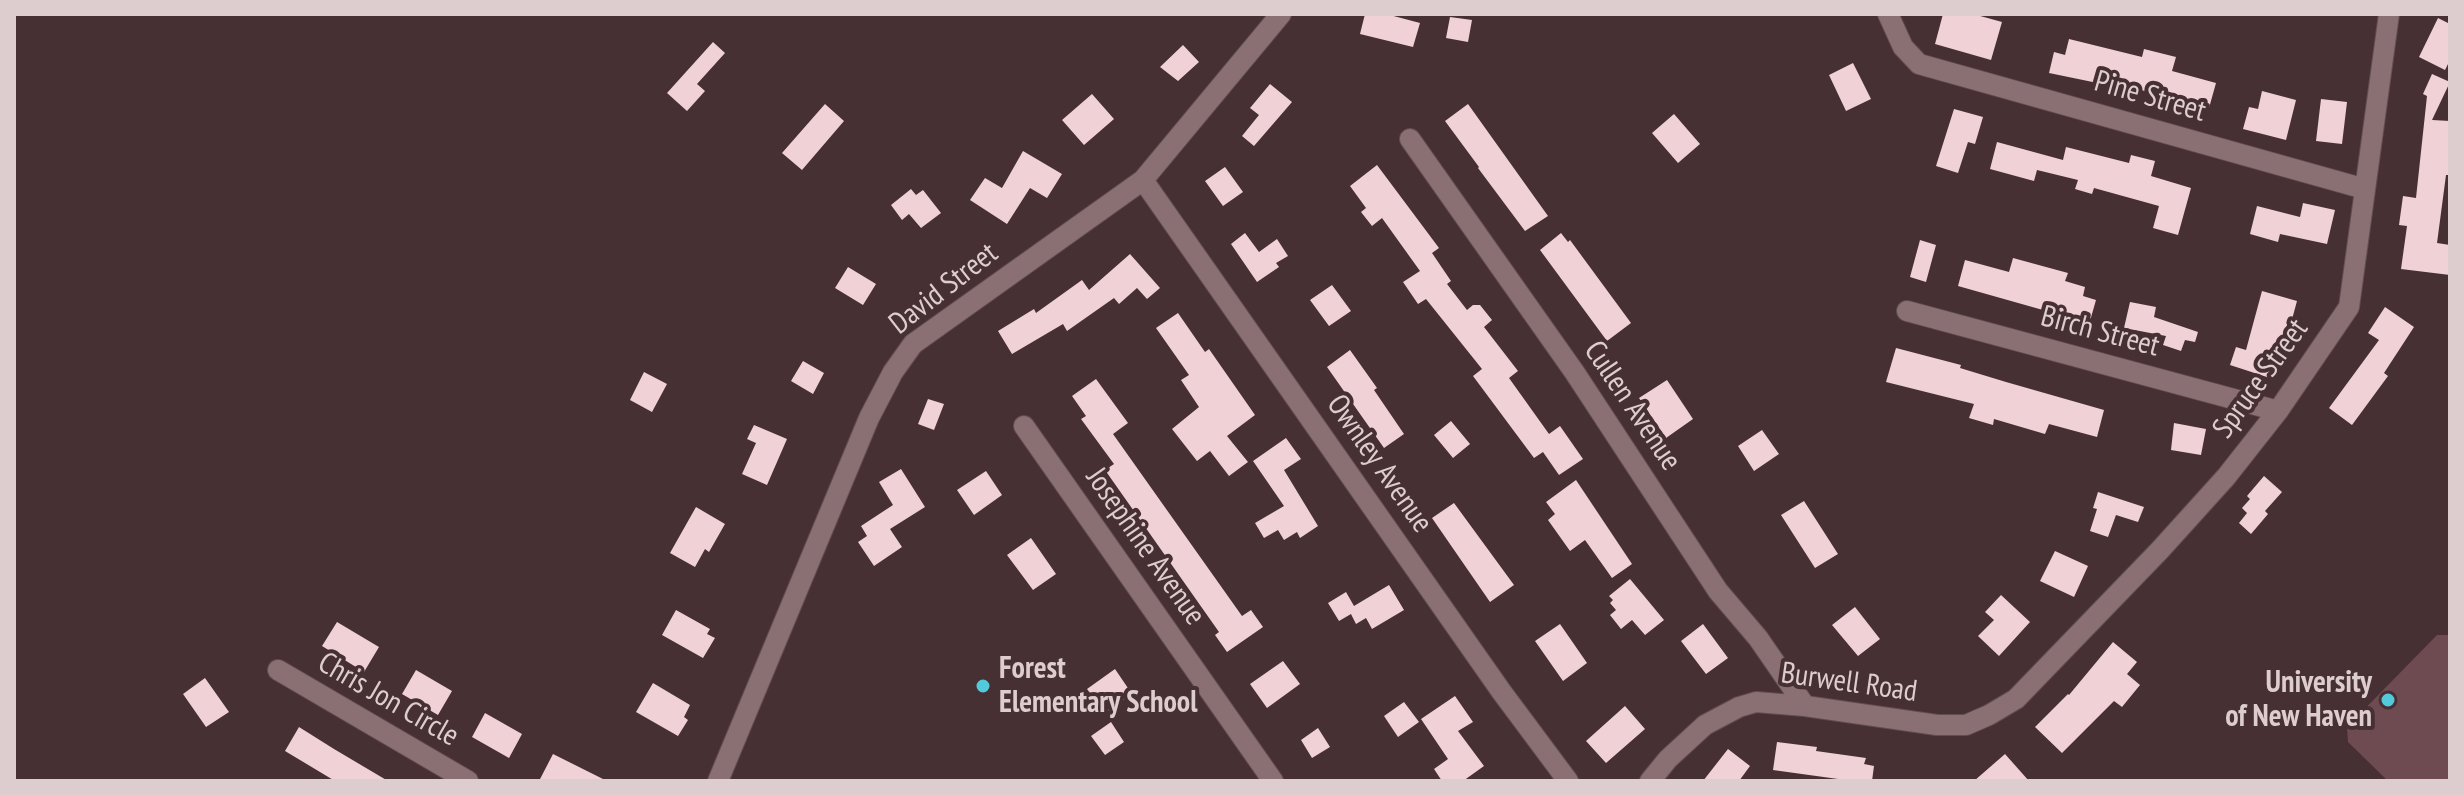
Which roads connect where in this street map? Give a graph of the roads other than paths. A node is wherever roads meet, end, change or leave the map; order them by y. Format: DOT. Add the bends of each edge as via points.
graph roads {
  1 [pos="1281,14"];
  2 [pos="1888,14"];
  3 [pos="2389,14"];
  4 [pos="1410,139"];
  5 [pos="1143,180"];
  6 [pos="2365,189"];
  7 [pos="1907,311"];
  8 [pos="2278,411"];
  9 [pos="1024,426"];
  10 [pos="278,670"];
  11 [pos="2016,699"];
  12 [pos="1805,706"];
  13 [pos="468,781"];
  14 [pos="718,781"];
  15 [pos="1273,781"];
  16 [pos="1568,781"];
  17 [pos="1650,781"];
  1 -- 5 [label="street, David Street"];
  2 -- 6 [label="street, Pine Street" via="1903,47 1919,64"];
  3 -- 6 [label="street, Spruce Street"];
  4 -- 12 [label="street, Cullen Avenue" via="1575,373 1718,591"];
  5 -- 14 [label="street, David Street" via="913,344 893,372"];
  5 -- 16 [label="street, Ownley Avenue"];
  6 -- 8 [label="street, Spruce Street" via="2349,307"];
  7 -- 8 [label="street, Birch Street"];
  8 -- 11 [label="street, Spruce Street" via="2160,550"];
  9 -- 15 [label="street, Josephine Avenue"];
  10 -- 13 [label="street, Chris Jon Circle"];
  11 -- 12 [label="street, Burwell Road" via="1966,725"];
  12 -- 17 [label="street, Burwell Road" via="1756,702 1718,716"];
}
